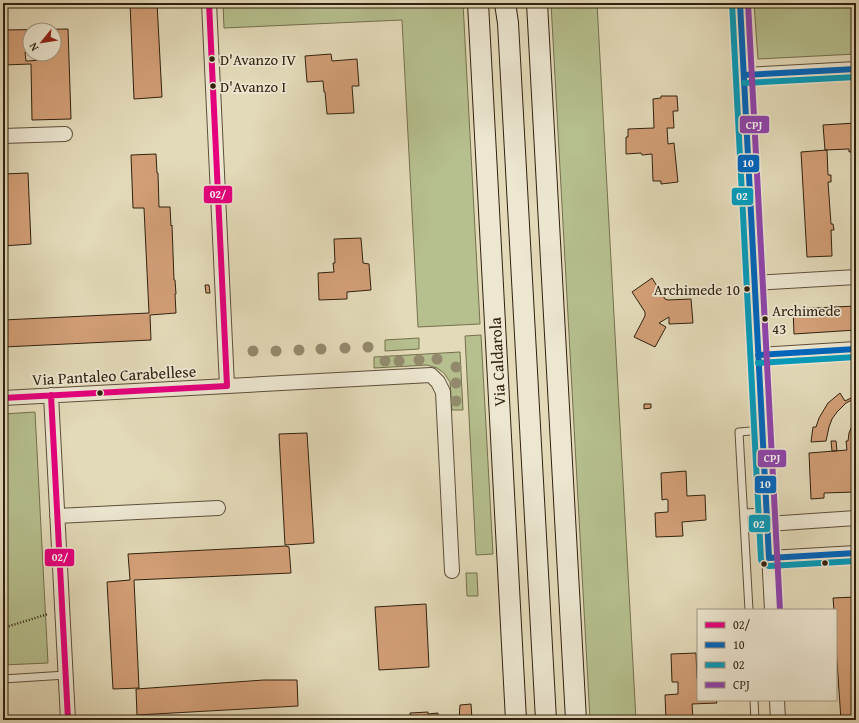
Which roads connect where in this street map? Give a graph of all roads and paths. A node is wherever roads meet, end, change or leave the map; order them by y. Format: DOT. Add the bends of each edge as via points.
graph roads {
  1 [pos="209,3"];
  2 [pos="478,3"];
  3 [pos="505,3"];
  4 [pos="509,3"];
  5 [pos="537,3"];
  6 [pos="740,3"];
  7 [pos="508,23"];
  8 [pos="856,69"];
  9 [pos="744,75"];
  10 [pos="65,134"];
  11 [pos="3,136"];
  12 [pos="856,277"];
  13 [pos="754,283"];
  14 [pos="856,349"];
  15 [pos="758,355"];
  16 [pos="227,386"];
  17 [pos="51,395"];
  18 [pos="3,398"];
  19 [pos="762,430"];
  20 [pos="218,508"];
  21 [pos="744,513"];
  22 [pos="57,516"];
  23 [pos="767,518"];
  24 [pos="856,518"];
  25 [pos="856,553"];
  26 [pos="769,558"];
  27 [pos="452,571"];
  28 [pos="62,609"];
  29 [pos="749,609"];
  30 [pos="772,609"];
  31 [pos="3,628"];
  32 [pos="66,675"];
  33 [pos="3,679"];
  34 [pos="754,701"];
  35 [pos="777,701"];
  36 [pos="68,720"];
  37 [pos="516,720"];
  38 [pos="546,720"];
  39 [pos="576,720"];
  40 [pos="755,720"];
  41 [pos="778,720"];
  1 -- 16 [label="street"];
  2 -- 37 [label="street, Via Caldarola"];
  3 -- 7 [label="street, Via Caldarola"];
  4 -- 7 [label="street, Via Caldarola"];
  5 -- 39 [label="street"];
  6 -- 9 [label="street"];
  7 -- 38 [label="street, Via Caldarola"];
  8 -- 9 [label="street"];
  9 -- 13 [label="street"];
  10 -- 11 [label="street"];
  12 -- 13 [label="street"];
  13 -- 15 [label="street"];
  14 -- 15 [label="street"];
  15 -- 19 [label="street"];
  16 -- 17 [label="street, Via Pantaleo Carabellese"];
  16 -- 27 [label="street, Via Pantaleo Carabellese" via="431,376 443,392"];
  17 -- 18 [label="street, Via Pantaleo Carabellese"];
  17 -- 22 [label="street"];
  19 -- 21 [label="lane" via="739,432"];
  19 -- 23 [label="street"];
  20 -- 22 [label="street"];
  21 -- 23 [label="lane"];
  21 -- 29 [label="lane"];
  22 -- 28 [label="street"];
  23 -- 24 [label="street"];
  23 -- 26 [label="street"];
  25 -- 26 [label="street"];
  26 -- 30 [label="street"];
  28 -- 31 [label="path"];
  28 -- 32 [label="street"];
  32 -- 33 [label="lane"];
  32 -- 36 [label="street"];
  34 -- 40 [label="lane"];
  35 -- 41 [label="street"];
}
